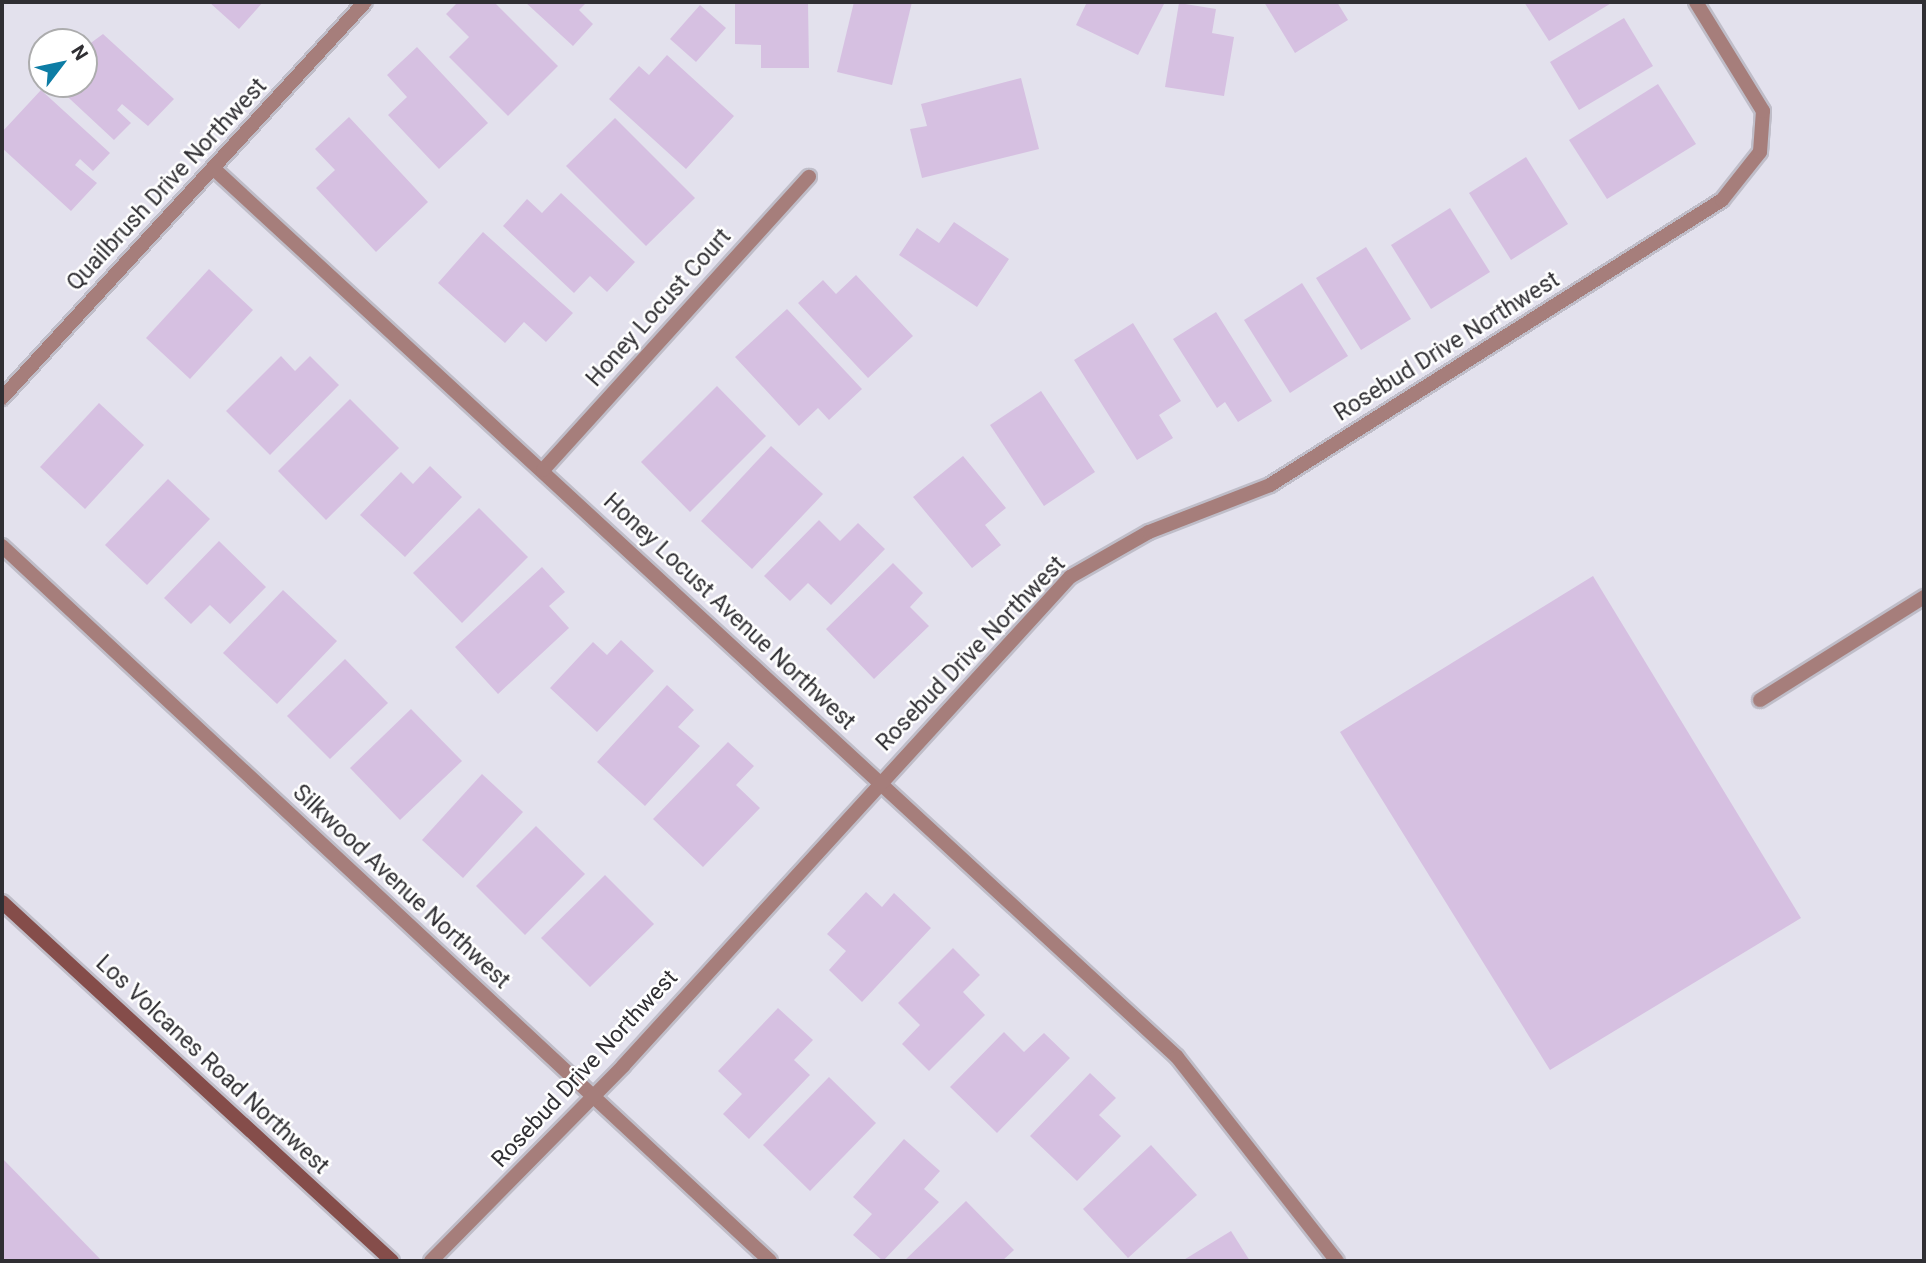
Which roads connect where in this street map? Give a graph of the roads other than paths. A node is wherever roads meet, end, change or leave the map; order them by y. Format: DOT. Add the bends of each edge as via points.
graph roads {
  1 [pos="365,2"];
  2 [pos="1696,2"];
  3 [pos="213,169"];
  4 [pos="809,177"];
  5 [pos="2,398"];
  6 [pos="543,470"];
  7 [pos="2,545"];
  8 [pos="1924,597"];
  9 [pos="1760,700"];
  10 [pos="878,782"];
  11 [pos="2,902"];
  12 [pos="594,1096"];
  13 [pos="384,1258"];
  14 [pos="430,1261"];
  15 [pos="770,1261"];
  16 [pos="1336,1261"];
  1 -- 3 [label="street, Quailbrush Drive Northwest"];
  2 -- 10 [label="street, Rosebud Drive Northwest" via="1763,111 1760,152 1722,200 1270,485 1149,532 1070,577"];
  3 -- 5 [label="street, Quailbrush Drive Northwest"];
  3 -- 6 [label="street, Honey Locust Avenue Northwest"];
  4 -- 6 [label="street, Honey Locust Court"];
  6 -- 10 [label="street, Honey Locust Avenue Northwest"];
  7 -- 12 [label="street, Silkwood Avenue Northwest"];
  8 -- 9 [label="street"];
  10 -- 12 [label="street, Rosebud Drive Northwest"];
  10 -- 16 [label="street, Honey Locust Avenue Northwest" via="1177,1057"];
  11 -- 13 [label="street, Los Volcanes Road Northwest"];
  12 -- 14 [label="street, Rosebud Drive Northwest"];
  12 -- 15 [label="street, Silkwood Avenue Northwest"];
}
